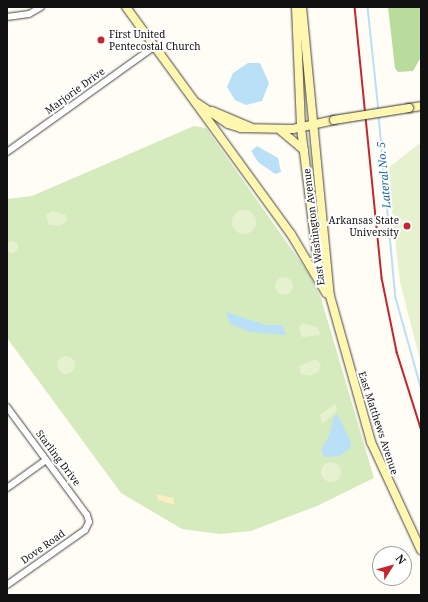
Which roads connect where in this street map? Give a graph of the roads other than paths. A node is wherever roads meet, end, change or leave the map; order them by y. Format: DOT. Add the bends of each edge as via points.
graph roads {
  1 [pos="41,7"];
  2 [pos="126,7"];
  3 [pos="296,7"];
  4 [pos="302,7"];
  5 [pos="7,17"];
  6 [pos="155,46"];
  7 [pos="194,101"];
  8 [pos="421,106"];
  9 [pos="312,126"];
  10 [pos="301,128"];
  11 [pos="280,130"];
  12 [pos="304,150"];
  13 [pos="7,152"];
  14 [pos="328,295"];
  15 [pos="7,407"];
  16 [pos="46,460"];
  17 [pos="7,488"];
  18 [pos="88,523"];
  19 [pos="421,550"];
  20 [pos="7,585"];
  1 -- 5 [label="street" via="30,14"];
  2 -- 6 [label="street"];
  3 -- 10 [label="street, East Washington Avenue"];
  4 -- 9 [label="street, East Washington Avenue"];
  6 -- 7 [label="street"];
  6 -- 13 [label="street, Marjorie Drive"];
  7 -- 11 [label="street" via="228,124"];
  7 -- 14 [label="street" via="290,234"];
  8 -- 9 [label="street, bridge"];
  9 -- 10 [label="street"];
  9 -- 14 [label="street, East Washington Avenue"];
  10 -- 11 [label="street"];
  10 -- 12 [label="street, East Washington Avenue"];
  11 -- 12 [label="street"];
  12 -- 14 [label="street, East Washington Avenue" via="317,257"];
  14 -- 19 [label="street, East Matthews Avenue" via="374,448"];
  15 -- 16 [label="street, Starling Drive"];
  16 -- 17 [label="street"];
  16 -- 18 [label="street, Starling Drive" via="87,515"];
  18 -- 20 [label="street, Dove Road" via="85,530"];
}
